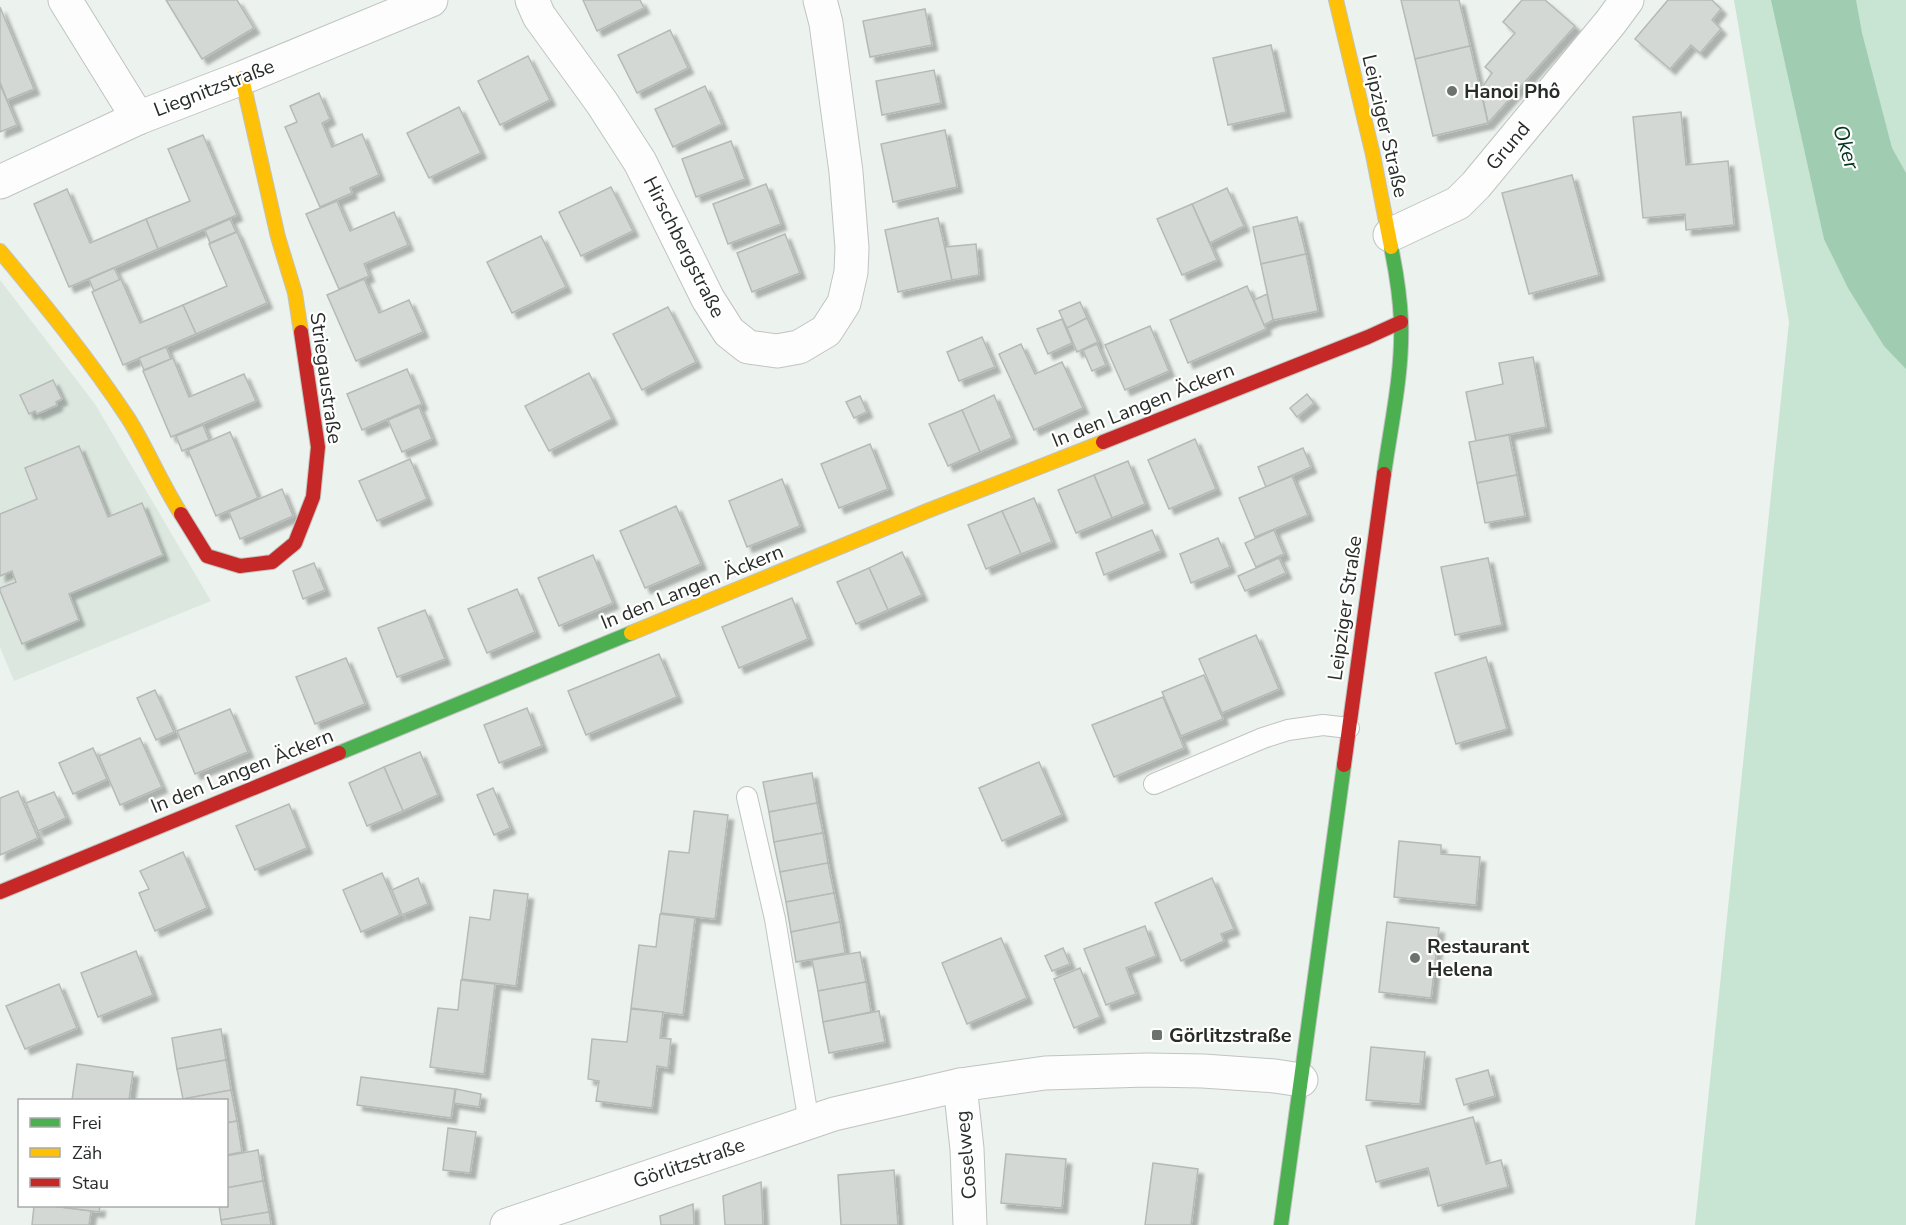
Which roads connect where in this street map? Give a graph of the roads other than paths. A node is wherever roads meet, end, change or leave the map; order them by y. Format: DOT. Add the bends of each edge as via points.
graph roads {
  1 [pos="66,0"];
  2 [pos="431,0"];
  3 [pos="532,0"];
  4 [pos="820,0"];
  5 [pos="1336,0"];
  6 [pos="1627,0"];
  7 [pos="242,78"];
  8 [pos="138,118"];
  9 [pos="0,182"];
  10 [pos="1390,235"];
  11 [pos="0,251"];
  12 [pos="1401,322"];
  13 [pos="1349,728"];
  14 [pos="1154,784"];
  15 [pos="747,797"];
  16 [pos="0,892"];
  17 [pos="1301,1080"];
  18 [pos="960,1085"];
  19 [pos="809,1123"];
  20 [pos="507,1225"];
  21 [pos="970,1225"];
  22 [pos="1281,1225"];
  1 -- 8 [label="street"];
  2 -- 7 [label="street, Liegnitzstraße"];
  3 -- 4 [label="street, Hirschbergstraße" via="539,16 640,162 708,299 729,332 748,347 777,351 799,347 826,331 844,303 851,273 846,172"];
  5 -- 10 [label="street, Leipziger Straße"];
  6 -- 10 [label="street, Grund" via="1458,203"];
  7 -- 8 [label="street, Liegnitzstraße"];
  7 -- 11 [label="street, Striegaustraße" via="278,237 295,293 318,447 313,497 295,543 272,562 240,567 207,556 129,420 86,357"];
  8 -- 9 [label="street, Liegnitzstraße"];
  10 -- 12 [label="street, Leipziger Straße"];
  12 -- 13 [label="street, Leipziger Straße" via="1398,372"];
  12 -- 16 [label="street, In den Langen Äckern" via="906,520"];
  13 -- 14 [label="lane" via="1323,725 1288,730"];
  13 -- 17 [label="street, Leipziger Straße"];
  15 -- 19 [label="lane" via="775,919"];
  17 -- 18 [label="street, Görlitzstraße" via="1147,1070 1045,1073"];
  17 -- 22 [label="street, Leipziger Straße"];
  18 -- 19 [label="street, Görlitzstraße"];
  18 -- 21 [label="street, Coselweg"];
  19 -- 20 [label="street, Görlitzstraße"];
}
